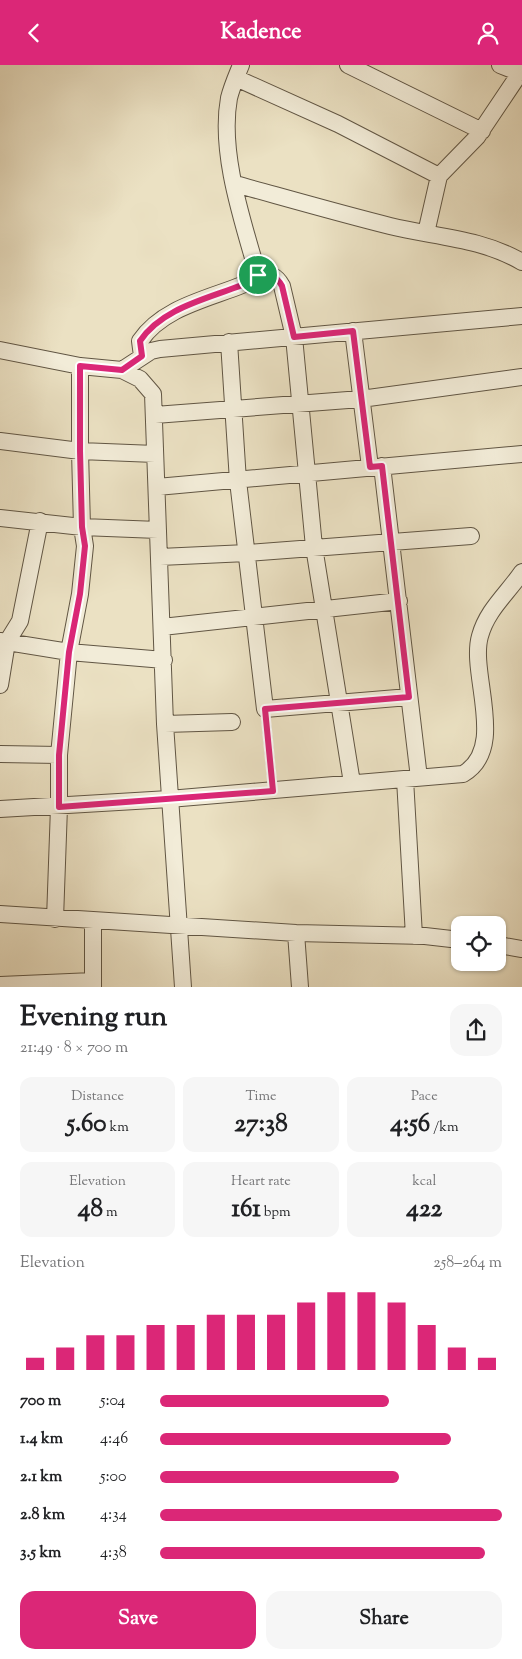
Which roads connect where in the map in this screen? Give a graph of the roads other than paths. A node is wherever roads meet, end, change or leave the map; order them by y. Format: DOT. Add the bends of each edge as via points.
graph roads {
  1 [pos="348,65"];
  2 [pos="500,65"];
  3 [pos="238,71"];
  4 [pos="521,72"];
  5 [pos="482,131"];
  6 [pos="440,176"];
  7 [pos="234,184"];
  8 [pos="426,233"];
  9 [pos="522,262"];
  10 [pos="258,275"];
  11 [pos="522,316"];
  12 [pos="353,331"];
  13 [pos="294,337"];
  14 [pos="229,342"];
  15 [pos="0,353"];
  16 [pos="142,356"];
  17 [pos="80,366"];
  18 [pos="122,370"];
  19 [pos="522,377"];
  20 [pos="361,399"];
  21 [pos="300,404"];
  22 [pos="235,410"];
  23 [pos="155,415"];
  24 [pos="0,441"];
  25 [pos="80,451"];
  26 [pos="155,454"];
  27 [pos="522,454"];
  28 [pos="376,466"];
  29 [pos="307,474"];
  30 [pos="238,481"];
  31 [pos="157,487"];
  32 [pos="0,518"];
  33 [pos="40,521"];
  34 [pos="82,527"];
  35 [pos="158,530"];
  36 [pos="471,536"];
  37 [pos="392,542"];
  38 [pos="314,547"];
  39 [pos="247,553"];
  40 [pos="160,557"];
  41 [pos="522,572"];
  42 [pos="399,601"];
  43 [pos="324,608"];
  44 [pos="255,618"];
  45 [pos="162,627"];
  46 [pos="4,641"];
  47 [pos="69,652"];
  48 [pos="164,660"];
  49 [pos="0,685"];
  50 [pos="409,697"];
  51 [pos="338,704"];
  52 [pos="265,709"];
  53 [pos="232,722"];
  54 [pos="165,725"];
  55 [pos="0,754"];
  56 [pos="59,755"];
  57 [pos="412,778"];
  58 [pos="352,783"];
  59 [pos="273,791"];
  60 [pos="169,799"];
  61 [pos="59,807"];
  62 [pos="0,809"];
  63 [pos="0,914"];
  64 [pos="55,919"];
  65 [pos="93,921"];
  66 [pos="179,925"];
  67 [pos="296,933"];
  68 [pos="414,936"];
  69 [pos="451,939"];
  70 [pos="506,946"];
  71 [pos="522,949"];
  72 [pos="93,984"];
  73 [pos="0,985"];
  74 [pos="184,987"];
  75 [pos="300,987"];
  1 -- 5 [label="street"];
  2 -- 4 [label="street"];
  3 -- 6 [label="street"];
  3 -- 7 [label="street" via="229,97 227,128"];
  4 -- 5 [label="street"];
  5 -- 6 [label="street"];
  6 -- 8 [label="street"];
  7 -- 8 [label="street"];
  7 -- 10 [label="street"];
  8 -- 9 [label="street" via="498,249"];
  10 -- 13 [label="street" via="273,275 278,279"];
  10 -- 16 [label="street" via="254,280 168,314 149,327 140,341"];
  11 -- 12 [label="street"];
  12 -- 13 [label="street"];
  12 -- 20 [label="street"];
  13 -- 14 [label="street"];
  13 -- 21 [label="street"];
  14 -- 16 [label="street" via="160,349"];
  14 -- 22 [label="street"];
  15 -- 17 [label="street"];
  16 -- 18 [label="street"];
  17 -- 18 [label="street"];
  17 -- 25 [label="street"];
  18 -- 23 [label="street" via="146,384 153,394"];
  19 -- 20 [label="street"];
  20 -- 21 [label="street"];
  20 -- 28 [label="street"];
  21 -- 22 [label="street"];
  21 -- 29 [label="street"];
  22 -- 23 [label="street"];
  22 -- 30 [label="street"];
  23 -- 26 [label="street"];
  24 -- 25 [label="street"];
  25 -- 26 [label="street"];
  25 -- 34 [label="street"];
  26 -- 31 [label="street"];
  27 -- 28 [label="street"];
  28 -- 29 [label="street"];
  28 -- 37 [label="street"];
  29 -- 30 [label="street"];
  29 -- 38 [label="street"];
  30 -- 31 [label="street"];
  30 -- 39 [label="street"];
  31 -- 35 [label="street"];
  32 -- 33 [label="street"];
  33 -- 34 [label="street"];
  33 -- 46 [label="street" via="20,621"];
  34 -- 35 [label="street"];
  34 -- 47 [label="street" via="85,546"];
  35 -- 40 [label="street"];
  36 -- 37 [label="street"];
  37 -- 38 [label="street"];
  37 -- 42 [label="street"];
  38 -- 39 [label="street"];
  38 -- 43 [label="street"];
  39 -- 40 [label="street"];
  39 -- 44 [label="street"];
  40 -- 45 [label="street"];
  41 -- 57 [label="street" via="484,622 479,639 479,666 486,712 482,750 473,768 463,774"];
  42 -- 43 [label="street"];
  42 -- 50 [label="street"];
  43 -- 44 [label="street"];
  43 -- 51 [label="street"];
  44 -- 45 [label="street"];
  44 -- 52 [label="street"];
  45 -- 48 [label="street"];
  46 -- 47 [label="street"];
  46 -- 49 [label="street"];
  47 -- 48 [label="street"];
  47 -- 56 [label="street"];
  48 -- 54 [label="street"];
  50 -- 51 [label="street"];
  50 -- 57 [label="street"];
  51 -- 52 [label="street"];
  51 -- 58 [label="street"];
  52 -- 59 [label="lane"];
  53 -- 54 [label="street"];
  54 -- 60 [label="street"];
  55 -- 56 [label="street"];
  56 -- 61 [label="street"];
  57 -- 58 [label="street"];
  57 -- 68 [label="street"];
  58 -- 59 [label="street"];
  59 -- 60 [label="street"];
  60 -- 61 [label="street"];
  60 -- 66 [label="street"];
  61 -- 62 [label="street"];
  61 -- 64 [label="street"];
  63 -- 64 [label="street"];
  64 -- 65 [label="street"];
  65 -- 66 [label="street"];
  65 -- 72 [label="street"];
  66 -- 67 [label="street"];
  66 -- 74 [label="street"];
  67 -- 68 [label="street"];
  67 -- 75 [label="street"];
  68 -- 69 [label="street"];
  70 -- 71 [label="street"];
  72 -- 73 [label="street"];
}
